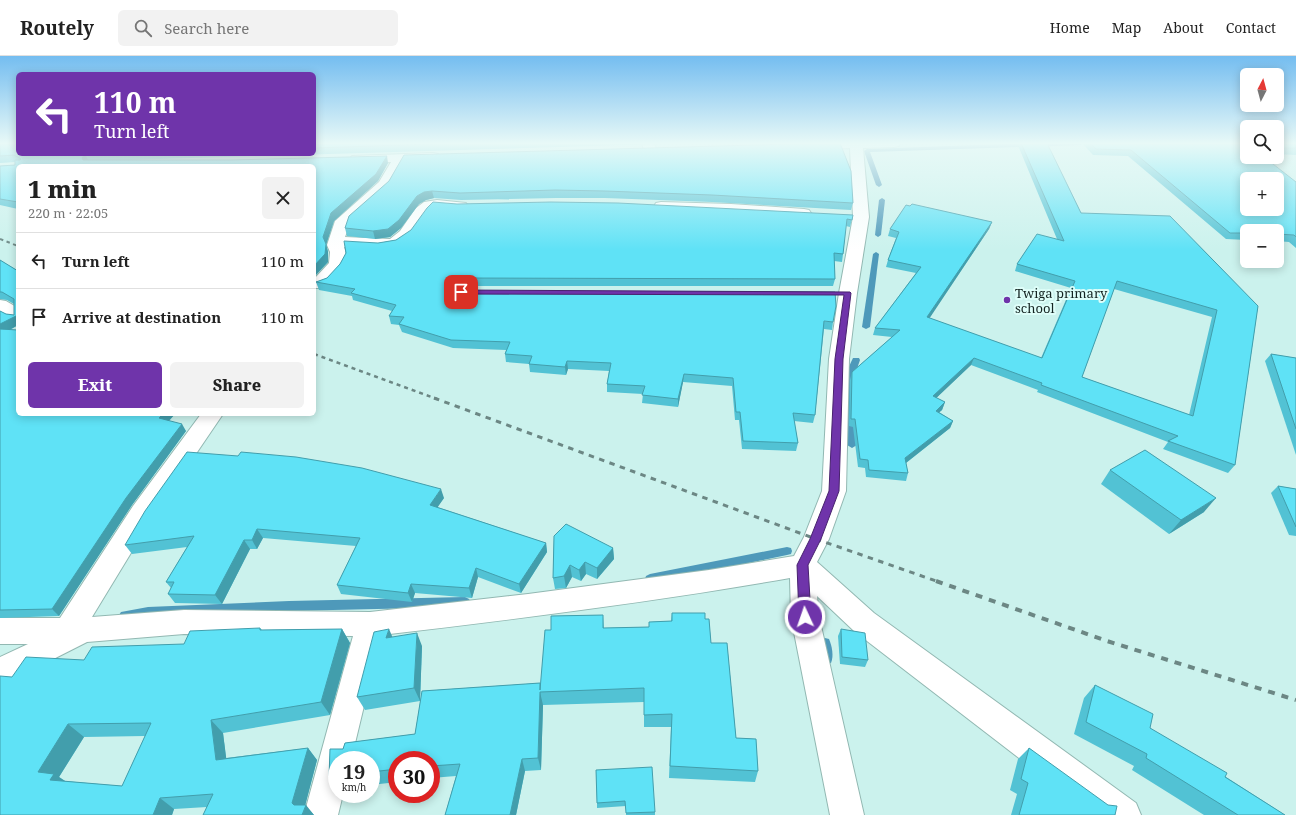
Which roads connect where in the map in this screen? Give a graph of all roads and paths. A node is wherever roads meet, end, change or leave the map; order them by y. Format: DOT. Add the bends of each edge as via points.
graph roads {
  1 [pos="387,178"];
  2 [pos="855,178"];
  3 [pos="472,205"];
  4 [pos="645,206"];
  5 [pos="815,214"];
  6 [pos="336,241"];
  7 [pos="318,284"];
  8 [pos="0,305"];
  9 [pos="16,315"];
  10 [pos="211,416"];
  11 [pos="802,565"];
  12 [pos="370,624"];
  13 [pos="0,630"];
  14 [pos="76,630"];
  15 [pos="0,672"];
  16 [pos="320,815"];
  17 [pos="847,815"];
  18 [pos="1124,815"];
  1 -- 6 [label="street" via="370,200 343,221"];
  2 -- 11 [label="street" via="854,217 840,293 834,491 816,539"];
  3 -- 6 [label="street" via="428,205 423,208 409,232 394,243"];
  4 -- 5 [label="street" via="731,208"];
  6 -- 7 [label="street" via="339,254 336,267"];
  8 -- 9 [label="street"];
  10 -- 14 [label="street" via="142,513"];
  11 -- 12 [label="street" via="709,581 528,606"];
  11 -- 17 [label="street" via="805,617"];
  11 -- 18 [label="street" via="864,622"];
  12 -- 14 [label="street" via="184,622"];
  12 -- 16 [label="street"];
  13 -- 14 [label="street"];
  14 -- 15 [label="street"];
}
